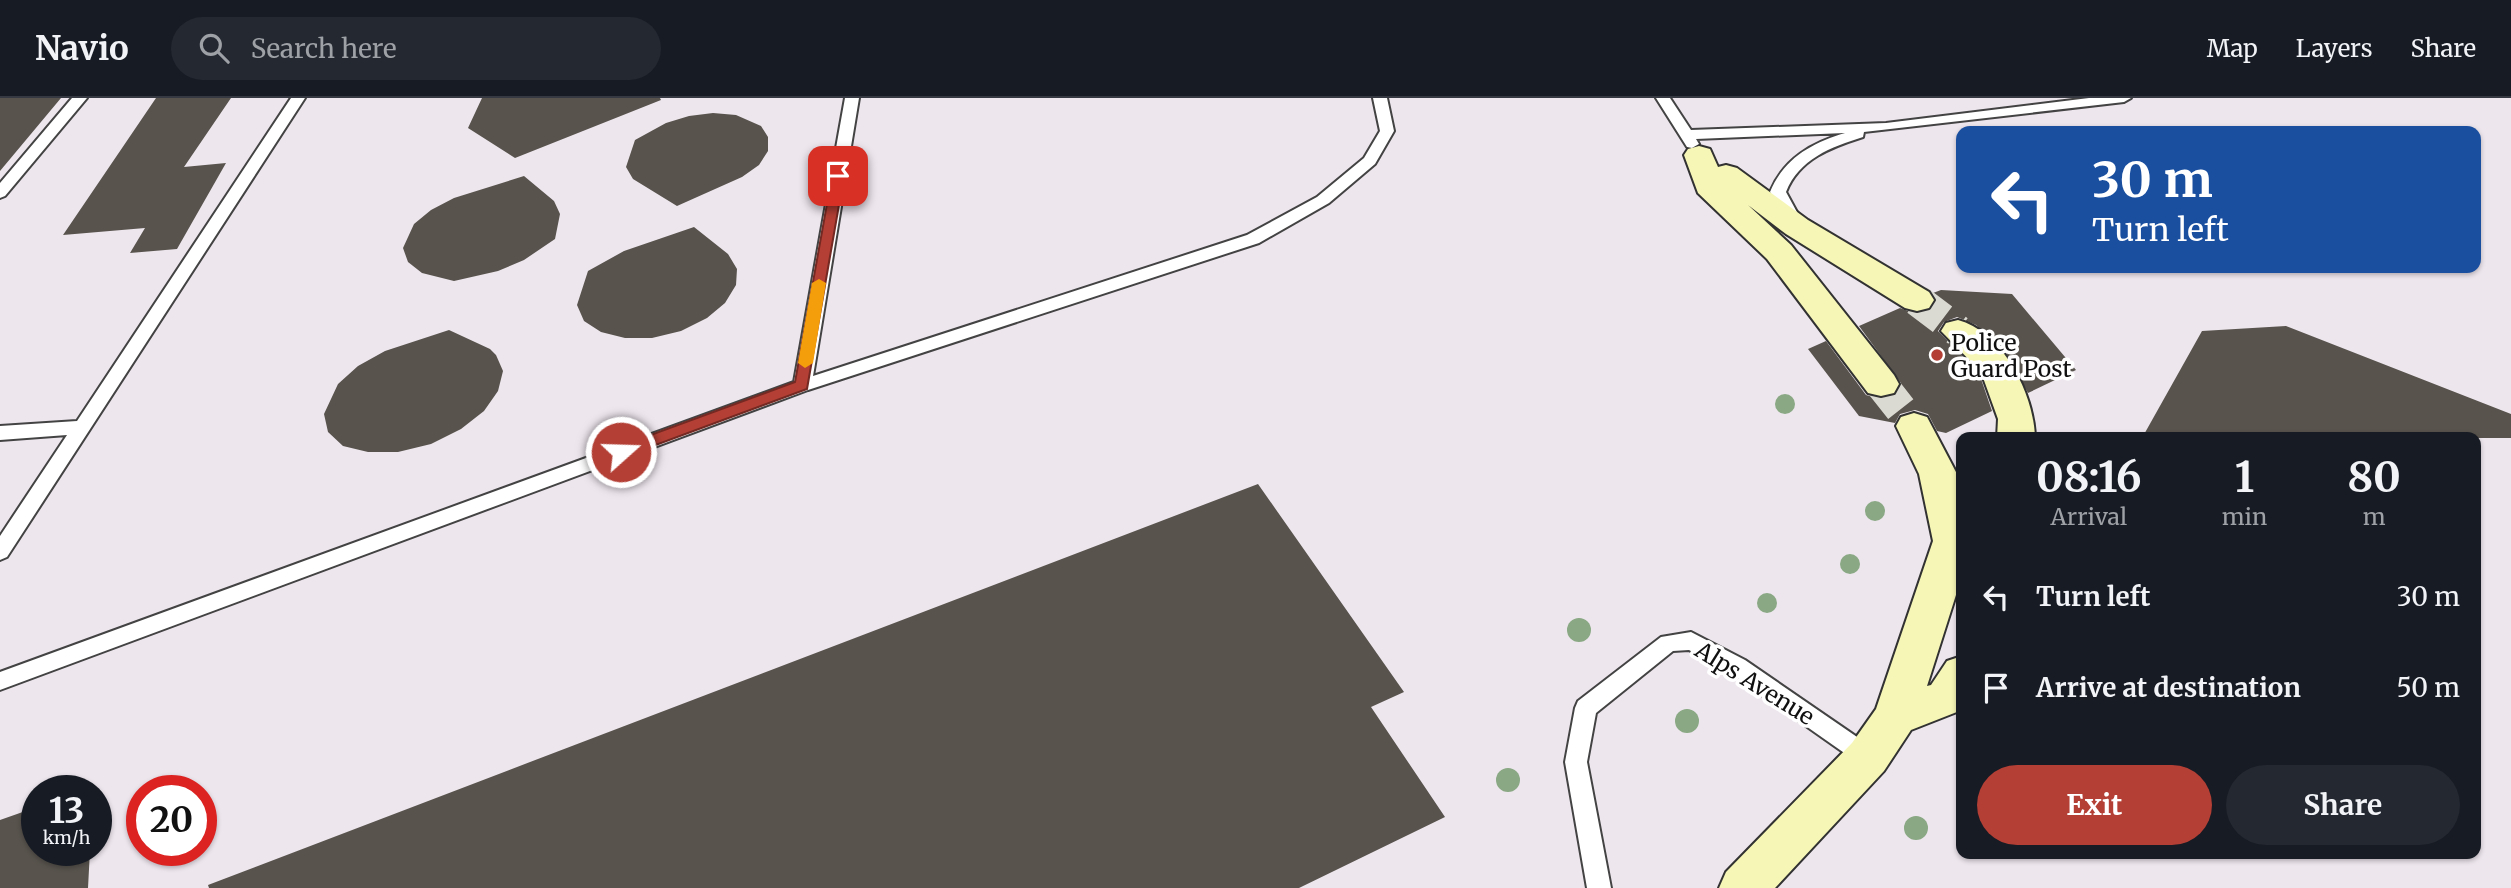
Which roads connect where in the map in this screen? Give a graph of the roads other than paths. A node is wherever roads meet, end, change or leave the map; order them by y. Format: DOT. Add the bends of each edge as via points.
graph roads {
  1 [pos="80,98"];
  2 [pos="298,98"];
  3 [pos="852,98"];
  4 [pos="1380,98"];
  5 [pos="1663,98"];
  6 [pos="2124,98"];
  7 [pos="1886,127"];
  8 [pos="1692,145"];
  9 [pos="0,193"];
  10 [pos="1797,226"];
  11 [pos="1917,300"];
  12 [pos="1958,331"];
  13 [pos="1881,384"];
  14 [pos="802,386"];
  15 [pos="1914,426"];
  16 [pos="80,427"];
  17 [pos="2017,432"];
  18 [pos="0,433"];
  19 [pos="0,552"];
  20 [pos="0,681"];
  21 [pos="1956,683"];
  22 [pos="1895,717"];
  23 [pos="1868,757"];
  24 [pos="1599,888"];
  25 [pos="1743,888"];
  1 -- 9 [label="lane"];
  2 -- 16 [label="lane"];
  3 -- 14 [label="lane"];
  4 -- 14 [label="lane" via="1387,131 1370,161 1323,200 1253,239"];
  5 -- 8 [label="lane"];
  6 -- 7 [label="lane"];
  7 -- 8 [label="lane"];
  7 -- 10 [label="lane" via="1826,146 1794,164 1778,192"];
  8 -- 10 [label="street"];
  8 -- 13 [label="street" via="1709,186 1779,252"];
  10 -- 11 [label="street"];
  12 -- 17 [label="street" via="1997,367"];
  14 -- 20 [label="lane"];
  15 -- 22 [label="street" via="1938,474 1953,541"];
  16 -- 18 [label="lane"];
  16 -- 19 [label="lane"];
  21 -- 22 [label="street" via="1946,698"];
  22 -- 23 [label="street"];
  23 -- 24 [label="lane, Alps Avenue" via="1737,666 1691,642 1668,643 1586,708 1576,762"];
  23 -- 25 [label="street"];
}
